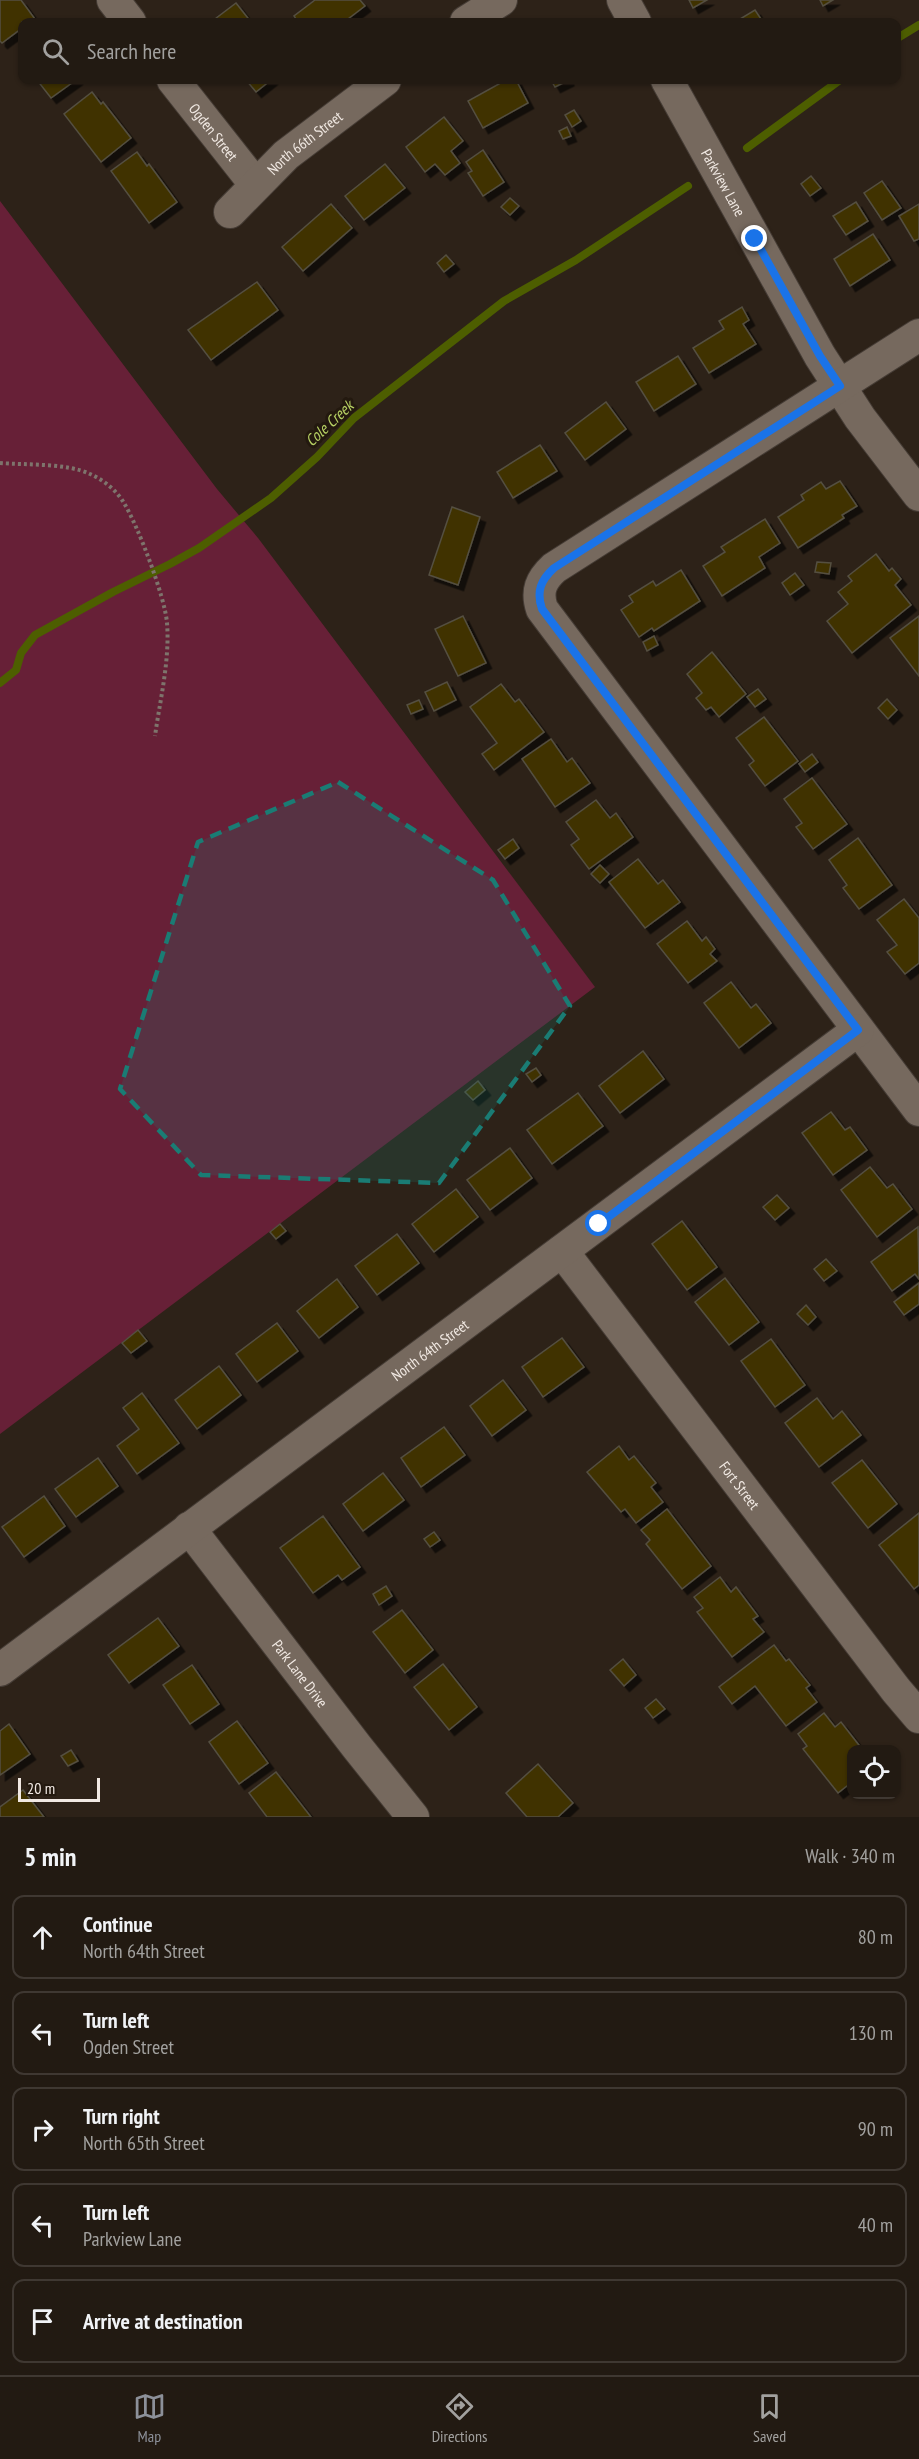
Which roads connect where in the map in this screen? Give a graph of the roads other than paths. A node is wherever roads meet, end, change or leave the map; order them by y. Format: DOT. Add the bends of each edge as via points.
graph roads {
  1 [pos="112,0"];
  2 [pos="501,0"];
  3 [pos="623,0"];
  4 [pos="127,18"];
  5 [pos="472,18"];
  6 [pos="633,18"];
  7 [pos="176,84"];
  8 [pos="380,84"];
  9 [pos="669,84"];
  10 [pos="255,184"];
  11 [pos="230,212"];
  12 [pos="919,335"];
  13 [pos="840,386"];
  14 [pos="919,495"];
  15 [pos="858,1030"];
  16 [pos="919,1110"];
  17 [pos="562,1251"];
  18 [pos="189,1528"];
  19 [pos="0,1670"];
  20 [pos="919,1717"];
  21 [pos="413,1817"];
  1 -- 4 [label="street"];
  2 -- 5 [label="street"];
  3 -- 6 [label="street"];
  7 -- 10 [label="street, Ogden Street"];
  8 -- 10 [label="street, North 66th Street" via="286,155"];
  9 -- 13 [label="street, Parkview Lane"];
  10 -- 11 [label="street, North 66th Street"];
  12 -- 13 [label="street"];
  13 -- 14 [label="street, Parkview Lane"];
  13 -- 15 [label="street" via="554,568 540,585 539,599 542,609"];
  15 -- 16 [label="street"];
  15 -- 17 [label="street, North 64th Street"];
  17 -- 18 [label="street, North 64th Street"];
  17 -- 20 [label="street, Fort Street"];
  18 -- 19 [label="street, North 64th Street"];
  18 -- 21 [label="street, Park Lane Drive"];
}
